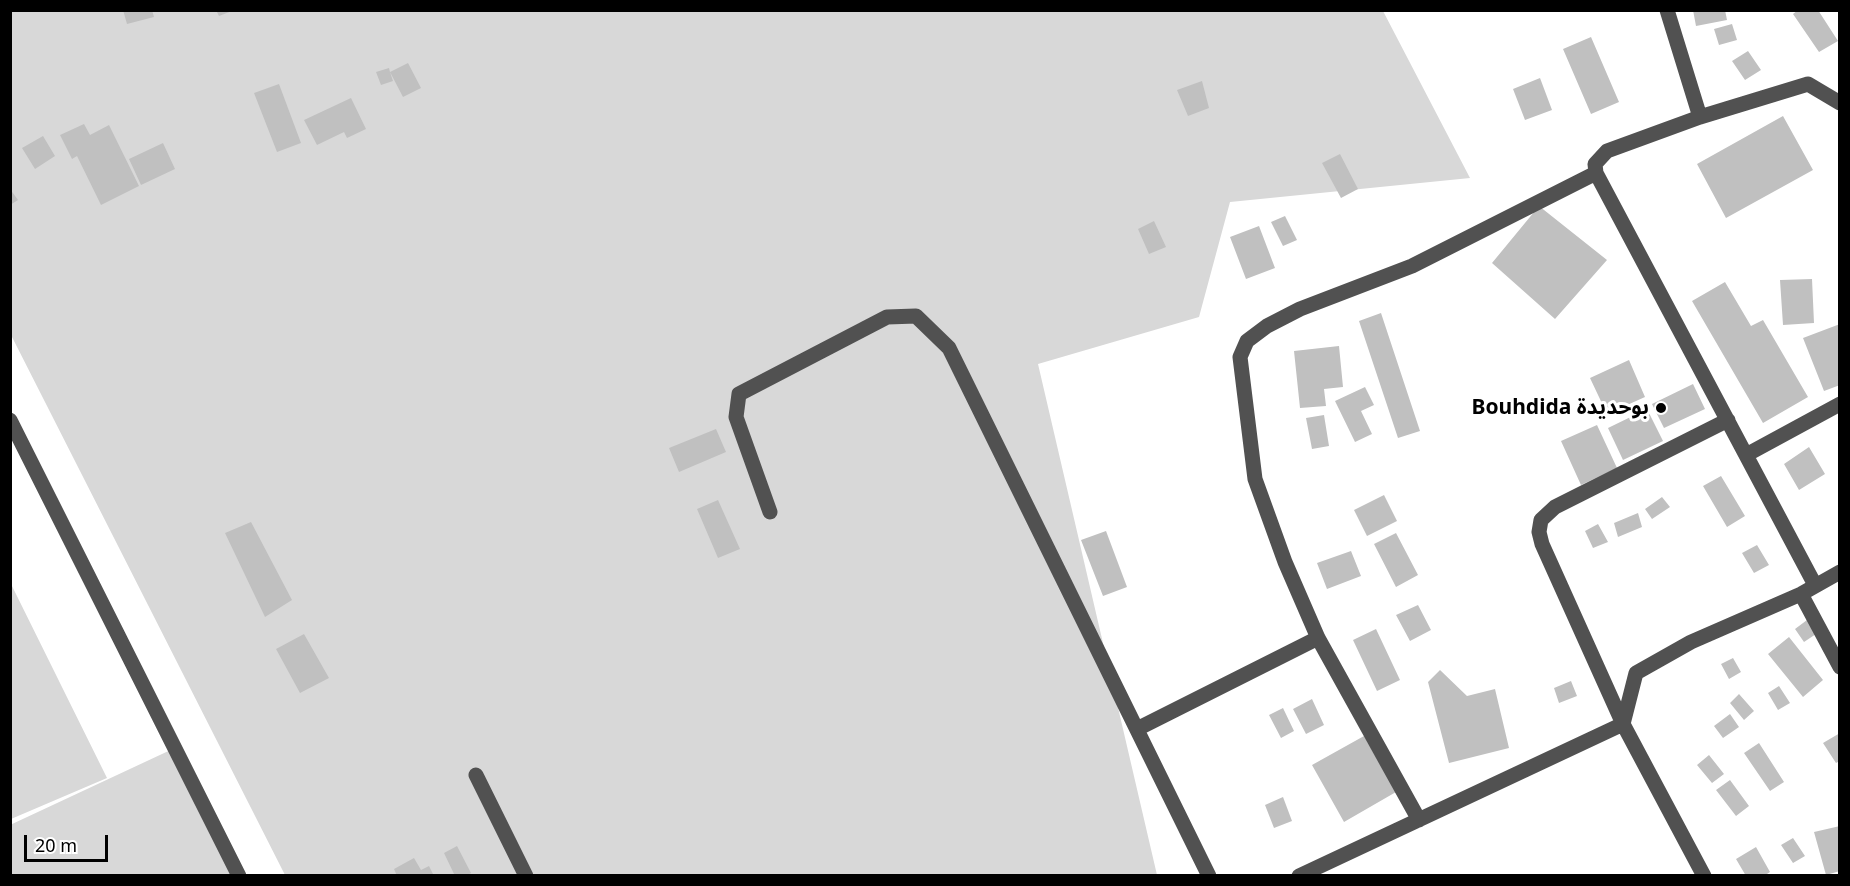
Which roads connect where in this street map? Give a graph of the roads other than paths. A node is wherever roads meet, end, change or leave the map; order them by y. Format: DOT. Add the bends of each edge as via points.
graph roads {
  1 [pos="1667,10"];
  2 [pos="1839,103"];
  3 [pos="1700,117"];
  4 [pos="1596,173"];
  5 [pos="1839,404"];
  6 [pos="10,420"];
  7 [pos="1728,420"];
  8 [pos="1746,455"];
  9 [pos="770,512"];
  10 [pos="1839,572"];
  11 [pos="1815,585"];
  12 [pos="1801,594"];
  13 [pos="1318,638"];
  14 [pos="1839,667"];
  15 [pos="1623,724"];
  16 [pos="1137,729"];
  17 [pos="476,775"];
  18 [pos="1419,820"];
  19 [pos="239,876"];
  20 [pos="526,876"];
  21 [pos="1209,876"];
  22 [pos="1299,876"];
  23 [pos="1704,876"];
  1 -- 3 [label="street"];
  2 -- 3 [label="street" via="1808,84"];
  3 -- 4 [label="street" via="1607,151 1594,164"];
  4 -- 7 [label="street"];
  4 -- 13 [label="street" via="1412,266 1300,309 1267,326 1247,342 1240,357 1255,479"];
  5 -- 8 [label="street"];
  6 -- 19 [label="street"];
  7 -- 8 [label="street"];
  7 -- 15 [label="street" via="1556,507 1541,520 1542,544"];
  8 -- 11 [label="street"];
  9 -- 16 [label="street" via="736,417 740,394 887,317 916,316 949,348"];
  10 -- 11 [label="street"];
  11 -- 12 [label="street"];
  12 -- 14 [label="street"];
  12 -- 15 [label="street" via="1691,642 1636,673"];
  13 -- 16 [label="street"];
  13 -- 18 [label="street"];
  15 -- 18 [label="street"];
  15 -- 23 [label="street"];
  16 -- 21 [label="street"];
  17 -- 20 [label="street"];
  18 -- 22 [label="street"];
}
